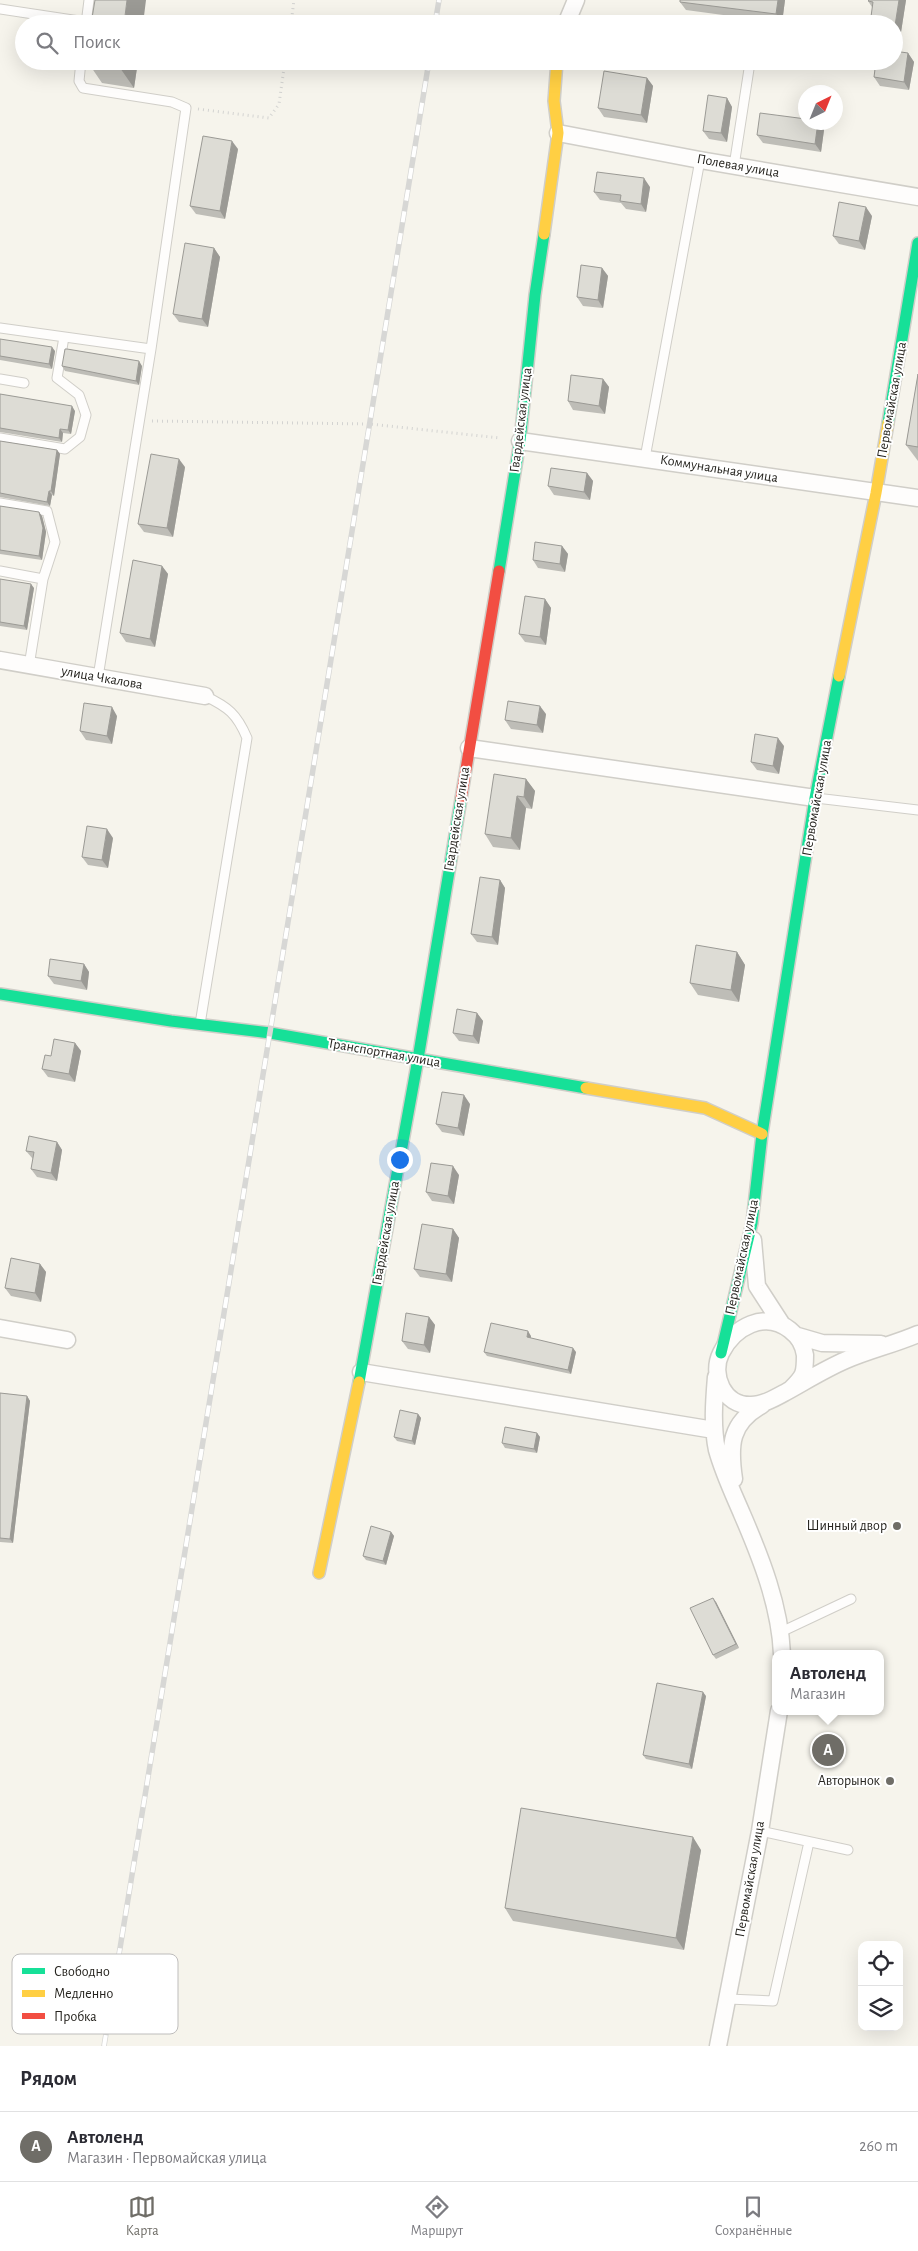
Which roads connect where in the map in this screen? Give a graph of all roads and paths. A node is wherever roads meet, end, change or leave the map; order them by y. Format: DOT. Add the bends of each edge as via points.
graph roads {
  1 [pos="89,0"];
  2 [pos="294,0"];
  3 [pos="576,0"];
  4 [pos="0,9"];
  5 [pos="37,15"];
  6 [pos="87,15"];
  7 [pos="292,15"];
  8 [pos="570,15"];
  9 [pos="80,70"];
  10 [pos="284,70"];
  11 [pos="556,70"];
  12 [pos="749,70"];
  13 [pos="186,108"];
  14 [pos="558,133"];
  15 [pos="700,160"];
  16 [pos="734,166"];
  17 [pos="918,196"];
  18 [pos="918,243"];
  19 [pos="0,328"];
  20 [pos="64,337"];
  21 [pos="151,349"];
  22 [pos="0,379"];
  23 [pos="24,383"];
  24 [pos="140,421"];
  25 [pos="0,438"];
  26 [pos="520,441"];
  27 [pos="645,458"];
  28 [pos="876,493"];
  29 [pos="918,498"];
  30 [pos="0,504"];
  31 [pos="0,571"];
  32 [pos="43,579"];
  33 [pos="0,660"];
  34 [pos="29,666"];
  35 [pos="98,677"];
  36 [pos="205,696"];
  37 [pos="468,748"];
  38 [pos="815,798"];
  39 [pos="918,810"];
  40 [pos="0,994"];
  41 [pos="200,1024"];
  42 [pos="418,1059"];
  43 [pos="762,1134"];
  44 [pos="752,1223"];
  45 [pos="781,1323"];
  46 [pos="0,1328"];
  47 [pos="918,1334"];
  48 [pos="798,1336"];
  49 [pos="67,1340"];
  50 [pos="893,1345"];
  51 [pos="721,1353"];
  52 [pos="361,1372"];
  53 [pos="716,1377"];
  54 [pos="791,1389"];
  55 [pos="769,1401"];
  56 [pos="714,1430"];
  57 [pos="743,1516"];
  58 [pos="319,1573"];
  59 [pos="851,1599"];
  60 [pos="781,1632"];
  61 [pos="782,1650"];
  62 [pos="778,1715"];
  63 [pos="760,1831"];
  64 [pos="809,1842"];
  65 [pos="848,1850"];
  66 [pos="728,1999"];
  67 [pos="718,2046"];
  1 -- 6 [label="lane"];
  2 -- 7 [label="path"];
  3 -- 8 [label="street"];
  4 -- 5 [label="lane"];
  9 -- 13 [label="lane" via="79,81 83,88 172,102"];
  10 -- 13 [label="path" via="279,104 269,118"];
  11 -- 14 [label="street, Гвардейская улица" via="554,101"];
  12 -- 16 [label="lane"];
  13 -- 21 [label="lane"];
  14 -- 15 [label="street, Полевая улица"];
  14 -- 26 [label="street, Гвардейская улица" via="535,295"];
  15 -- 16 [label="street, Полевая улица"];
  15 -- 27 [label="lane"];
  16 -- 17 [label="street, Полевая улица"];
  18 -- 28 [label="street, Первомайская улица"];
  19 -- 20 [label="lane"];
  20 -- 21 [label="lane"];
  20 -- 25 [label="lane" via="57,378 79,395 86,415 80,437 65,449"];
  21 -- 24 [label="lane"];
  22 -- 23 [label="lane"];
  24 -- 26 [label="path" via="370,424"];
  24 -- 35 [label="lane"];
  26 -- 27 [label="street, Коммунальная улица"];
  26 -- 37 [label="street, Гвардейская улица"];
  27 -- 28 [label="street, Коммунальная улица"];
  28 -- 29 [label="street, Коммунальная улица"];
  28 -- 38 [label="street, Первомайская улица"];
  30 -- 32 [label="lane" via="47,511 55,542"];
  31 -- 32 [label="lane"];
  32 -- 34 [label="lane"];
  33 -- 34 [label="street, улица Чкалова"];
  34 -- 35 [label="street, улица Чкалова"];
  35 -- 36 [label="street, улица Чкалова"];
  36 -- 41 [label="lane" via="225,705 240,722 248,738"];
  37 -- 38 [label="street"];
  37 -- 42 [label="street, Гвардейская улица"];
  38 -- 39 [label="lane"];
  38 -- 43 [label="street, Первомайская улица"];
  40 -- 41 [label="street, Транспортная улица"];
  41 -- 42 [label="street, Транспортная улица"];
  42 -- 43 [label="street, Транспортная улица" via="705,1108"];
  42 -- 52 [label="street, Гвардейская улица"];
  43 -- 44 [label="street, Первомайская улица"];
  44 -- 45 [label="street" via="758,1286"];
  44 -- 51 [label="street, Первомайская улица"];
  45 -- 48 [label="street"];
  45 -- 51 [label="street" via="748,1324"];
  46 -- 49 [label="street"];
  47 -- 50 [label="street"];
  48 -- 50 [label="street" via="822,1343"];
  48 -- 54 [label="street" via="805,1359 803,1374"];
  50 -- 54 [label="street" via="818,1372"];
  51 -- 53 [label="street"];
  52 -- 56 [label="street"];
  52 -- 58 [label="street, Гвардейская улица"];
  53 -- 55 [label="street" via="724,1392 738,1403 751,1406"];
  53 -- 56 [label="street"];
  54 -- 55 [label="street"];
  55 -- 57 [label="street" via="748,1413 732,1441 734,1478"];
  56 -- 57 [label="street" via="725,1475"];
  57 -- 60 [label="street"];
  59 -- 60 [label="lane"];
  60 -- 61 [label="street"];
  62 -- 63 [label="street, Первомайская улица"];
  63 -- 64 [label="lane"];
  63 -- 66 [label="street, Первомайская улица"];
  64 -- 65 [label="lane"];
  64 -- 66 [label="lane" via="773,2000"];
  66 -- 67 [label="street, Первомайская улица"];
}
